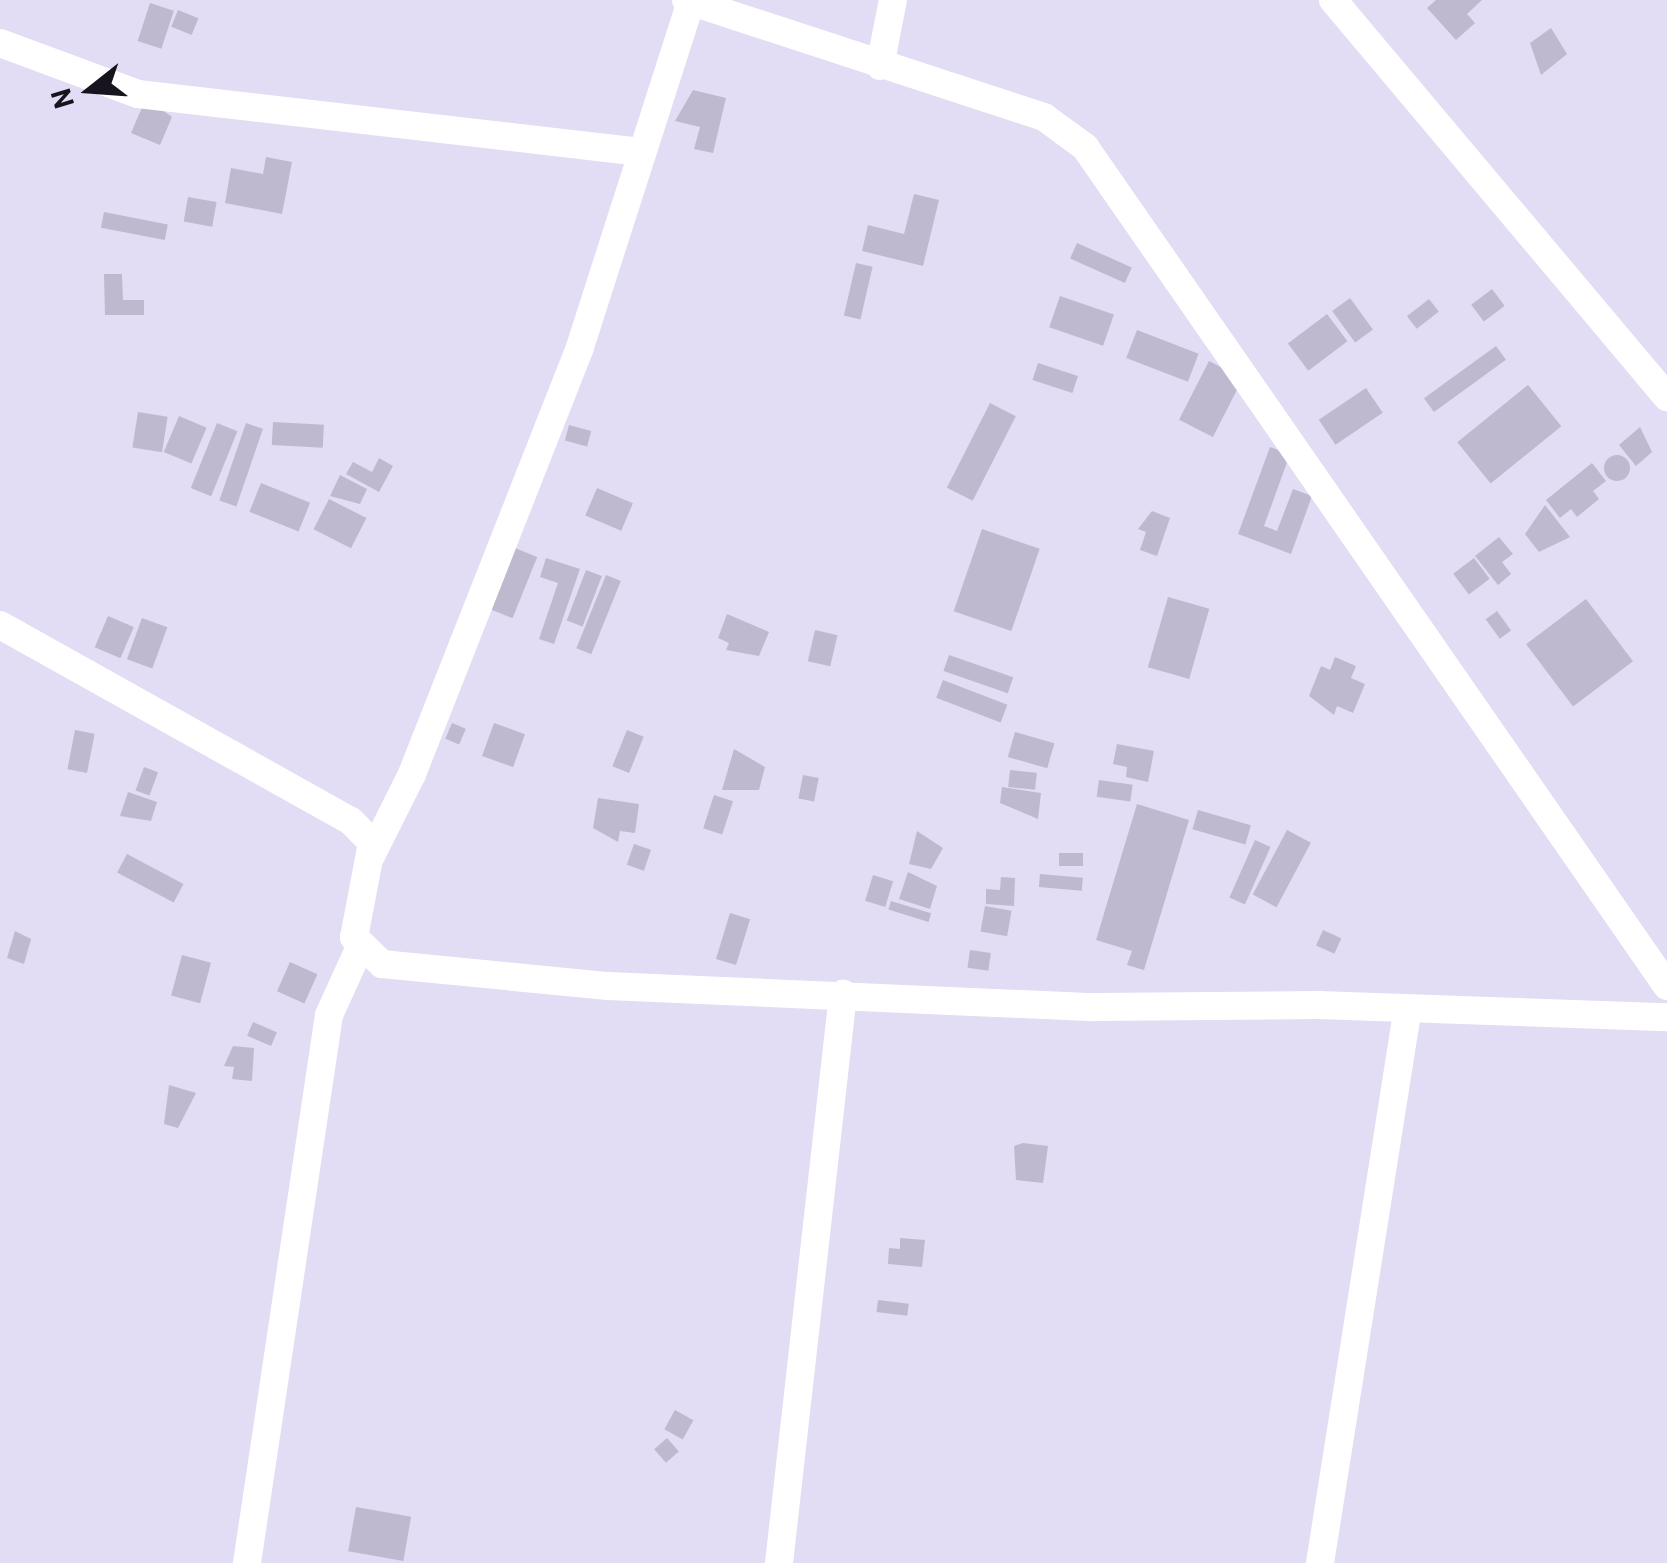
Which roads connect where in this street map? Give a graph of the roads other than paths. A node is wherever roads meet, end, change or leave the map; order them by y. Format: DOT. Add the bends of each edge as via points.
graph roads {
  1 [pos="894,0"];
  2 [pos="1333,0"];
  3 [pos="688,1"];
  4 [pos="0,43"];
  5 [pos="880,66"];
  6 [pos="641,152"];
  7 [pos="1667,397"];
  8 [pos="0,626"];
  9 [pos="371,856"];
  10 [pos="359,949"];
  11 [pos="1667,986"];
  12 [pos="842,994"];
  13 [pos="1407,1013"];
  14 [pos="1667,1017"];
  15 [pos="247,1563"];
  16 [pos="778,1563"];
  17 [pos="1320,1563"];
  1 -- 5 [label="street"];
  2 -- 7 [label="street"];
  3 -- 5 [label="street"];
  3 -- 6 [label="street"];
  4 -- 6 [label="street" via="138,94"];
  5 -- 11 [label="street" via="1044,117 1085,146"];
  6 -- 9 [label="street" via="580,347 412,774"];
  8 -- 9 [label="street" via="331,807 372,843"];
  9 -- 10 [label="street" via="352,923"];
  10 -- 12 [label="street" via="382,964 608,986"];
  10 -- 15 [label="street" via="329,1015"];
  12 -- 13 [label="street"];
  12 -- 16 [label="street"];
  13 -- 14 [label="street"];
  13 -- 17 [label="street"];
}
